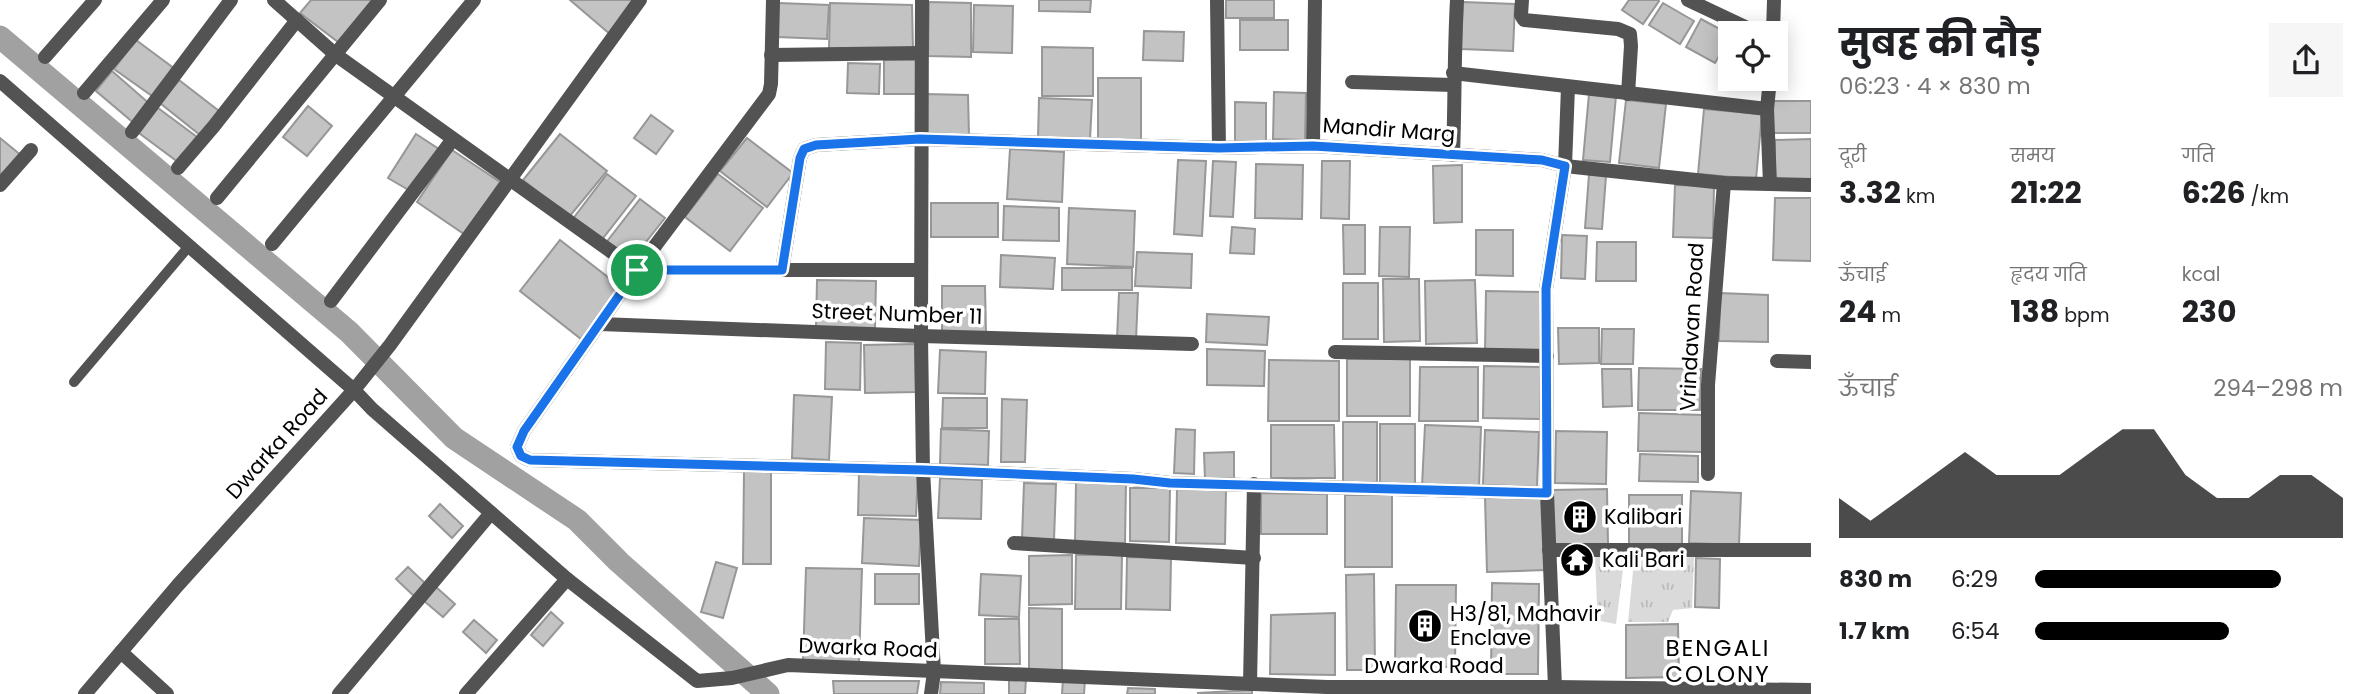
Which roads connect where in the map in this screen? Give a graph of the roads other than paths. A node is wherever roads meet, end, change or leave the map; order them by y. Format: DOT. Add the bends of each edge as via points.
graph roads {
  1 [pos="95,0"];
  2 [pos="163,0"];
  3 [pos="231,0"];
  4 [pos="274,0"];
  5 [pos="380,0"];
  6 [pos="474,0"];
  7 [pos="640,0"];
  8 [pos="774,0"];
  9 [pos="922,0"];
  10 [pos="1217,0"];
  11 [pos="1315,0"];
  12 [pos="1457,0"];
  13 [pos="1522,0"];
  14 [pos="1688,0"];
  15 [pos="1774,0"];
  16 [pos="297,20"];
  17 [pos="1733,21"];
  18 [pos="1773,21"];
  19 [pos="921,53"];
  20 [pos="336,55"];
  21 [pos="771,55"];
  22 [pos="45,57"];
  23 [pos="1453,79"];
  24 [pos="0,81"];
  25 [pos="1352,82"];
  26 [pos="1568,87"];
  27 [pos="1769,91"];
  28 [pos="84,93"];
  29 [pos="1628,94"];
  30 [pos="395,98"];
  31 [pos="1767,109"];
  32 [pos="132,132"];
  33 [pos="453,139"];
  34 [pos="920,139"];
  35 [pos="1313,146"];
  36 [pos="1219,148"];
  37 [pos="32,150"];
  38 [pos="1453,155"];
  39 [pos="1565,166"];
  40 [pos="178,168"];
  41 [pos="510,179"];
  42 [pos="1724,183"];
  43 [pos="1770,184"];
  44 [pos="0,185"];
  45 [pos="1811,185"];
  46 [pos="217,198"];
  47 [pos="272,244"];
  48 [pos="190,245"];
  49 [pos="637,270"];
  50 [pos="782,270"];
  51 [pos="921,270"];
  52 [pos="331,301"];
  53 [pos="600,324"];
  54 [pos="921,336"];
  55 [pos="1192,344"];
  56 [pos="1335,352"];
  57 [pos="1547,356"];
  58 [pos="1777,361"];
  59 [pos="1811,362"];
  60 [pos="74,382"];
  61 [pos="354,390"];
  62 [pos="923,470"];
  63 [pos="1708,474"];
  64 [pos="1254,484"];
  65 [pos="1547,493"];
  66 [pos="491,513"];
  67 [pos="1014,543"];
  68 [pos="1549,550"];
  69 [pos="1811,550"];
  70 [pos="1254,558"];
  71 [pos="567,579"];
  72 [pos="121,652"];
  73 [pos="934,672"];
  74 [pos="697,681"];
  75 [pos="1250,684"];
  76 [pos="1555,687"];
  77 [pos="1327,690"];
  78 [pos="1811,690"];
  79 [pos="1652,692"];
  80 [pos="85,694"];
  81 [pos="167,694"];
  82 [pos="339,694"];
  83 [pos="467,694"];
  84 [pos="711,694"];
  85 [pos="931,694"];
  1 -- 22 [label="street"];
  2 -- 28 [label="street"];
  3 -- 32 [label="street"];
  4 -- 16 [label="street"];
  5 -- 20 [label="street"];
  6 -- 30 [label="street"];
  7 -- 41 [label="street"];
  8 -- 21 [label="street"];
  9 -- 19 [label="street"];
  10 -- 36 [label="street"];
  11 -- 35 [label="street"];
  12 -- 23 [label="street"];
  13 -- 29 [label="street" via="1524,20 1630,34"];
  14 -- 17 [label="street"];
  15 -- 18 [label="street"];
  16 -- 20 [label="street"];
  16 -- 40 [label="street"];
  19 -- 21 [label="street"];
  19 -- 34 [label="street"];
  20 -- 30 [label="street"];
  20 -- 46 [label="street"];
  21 -- 49 [label="street" via="769,94"];
  23 -- 25 [label="street"];
  23 -- 26 [label="street"];
  23 -- 38 [label="street"];
  24 -- 48 [label="street"];
  26 -- 29 [label="street"];
  26 -- 39 [label="street"];
  27 -- 31 [label="street"];
  29 -- 31 [label="street"];
  30 -- 33 [label="street"];
  30 -- 47 [label="street"];
  31 -- 43 [label="street"];
  33 -- 41 [label="street"];
  33 -- 52 [label="street"];
  34 -- 36 [label="street, Mandir Marg"];
  34 -- 50 [label="street, Mandir Marg" via="804,149"];
  34 -- 51 [label="street"];
  35 -- 36 [label="street, Mandir Marg"];
  35 -- 38 [label="street, Mandir Marg"];
  37 -- 44 [label="street"];
  38 -- 39 [label="street, Mandir Marg" via="1542,160"];
  39 -- 42 [label="street, Mandir Marg"];
  39 -- 57 [label="street" via="1546,289"];
  41 -- 49 [label="street"];
  41 -- 61 [label="street"];
  42 -- 43 [label="street, Mandir Marg"];
  42 -- 63 [label="street, Vrindavan Road" via="1708,385"];
  43 -- 45 [label="street, Mandir Marg"];
  48 -- 60 [label="lane"];
  48 -- 61 [label="street"];
  49 -- 50 [label="street"];
  49 -- 53 [label="street"];
  50 -- 51 [label="street"];
  51 -- 54 [label="street"];
  53 -- 54 [label="street, Street Number 11"];
  53 -- 62 [label="street" via="524,431 517,447 521,456 530,460"];
  54 -- 55 [label="street, Street Number 11"];
  54 -- 62 [label="street"];
  56 -- 57 [label="street"];
  57 -- 65 [label="street"];
  58 -- 59 [label="street"];
  61 -- 66 [label="street, Dwarka Road"];
  61 -- 72 [label="street, Dwarka Road"];
  62 -- 64 [label="street"];
  62 -- 73 [label="street"];
  64 -- 65 [label="street"];
  64 -- 70 [label="street"];
  65 -- 68 [label="street"];
  66 -- 71 [label="street, Dwarka Road"];
  66 -- 82 [label="street"];
  67 -- 70 [label="street"];
  68 -- 69 [label="street"];
  68 -- 76 [label="street"];
  70 -- 75 [label="street"];
  71 -- 74 [label="street, Dwarka Road"];
  71 -- 83 [label="street"];
  72 -- 80 [label="street, Dwarka Road"];
  72 -- 81 [label="street"];
  73 -- 74 [label="street, Dwarka Road" via="788,665"];
  73 -- 75 [label="street, Dwarka Road"];
  73 -- 85 [label="street"];
  74 -- 84 [label="street"];
  75 -- 77 [label="street, Dwarka Road"];
  76 -- 77 [label="street, Dwarka Road"];
  76 -- 79 [label="street, Dwarka Road"];
  78 -- 79 [label="street, Dwarka Road"];
}
